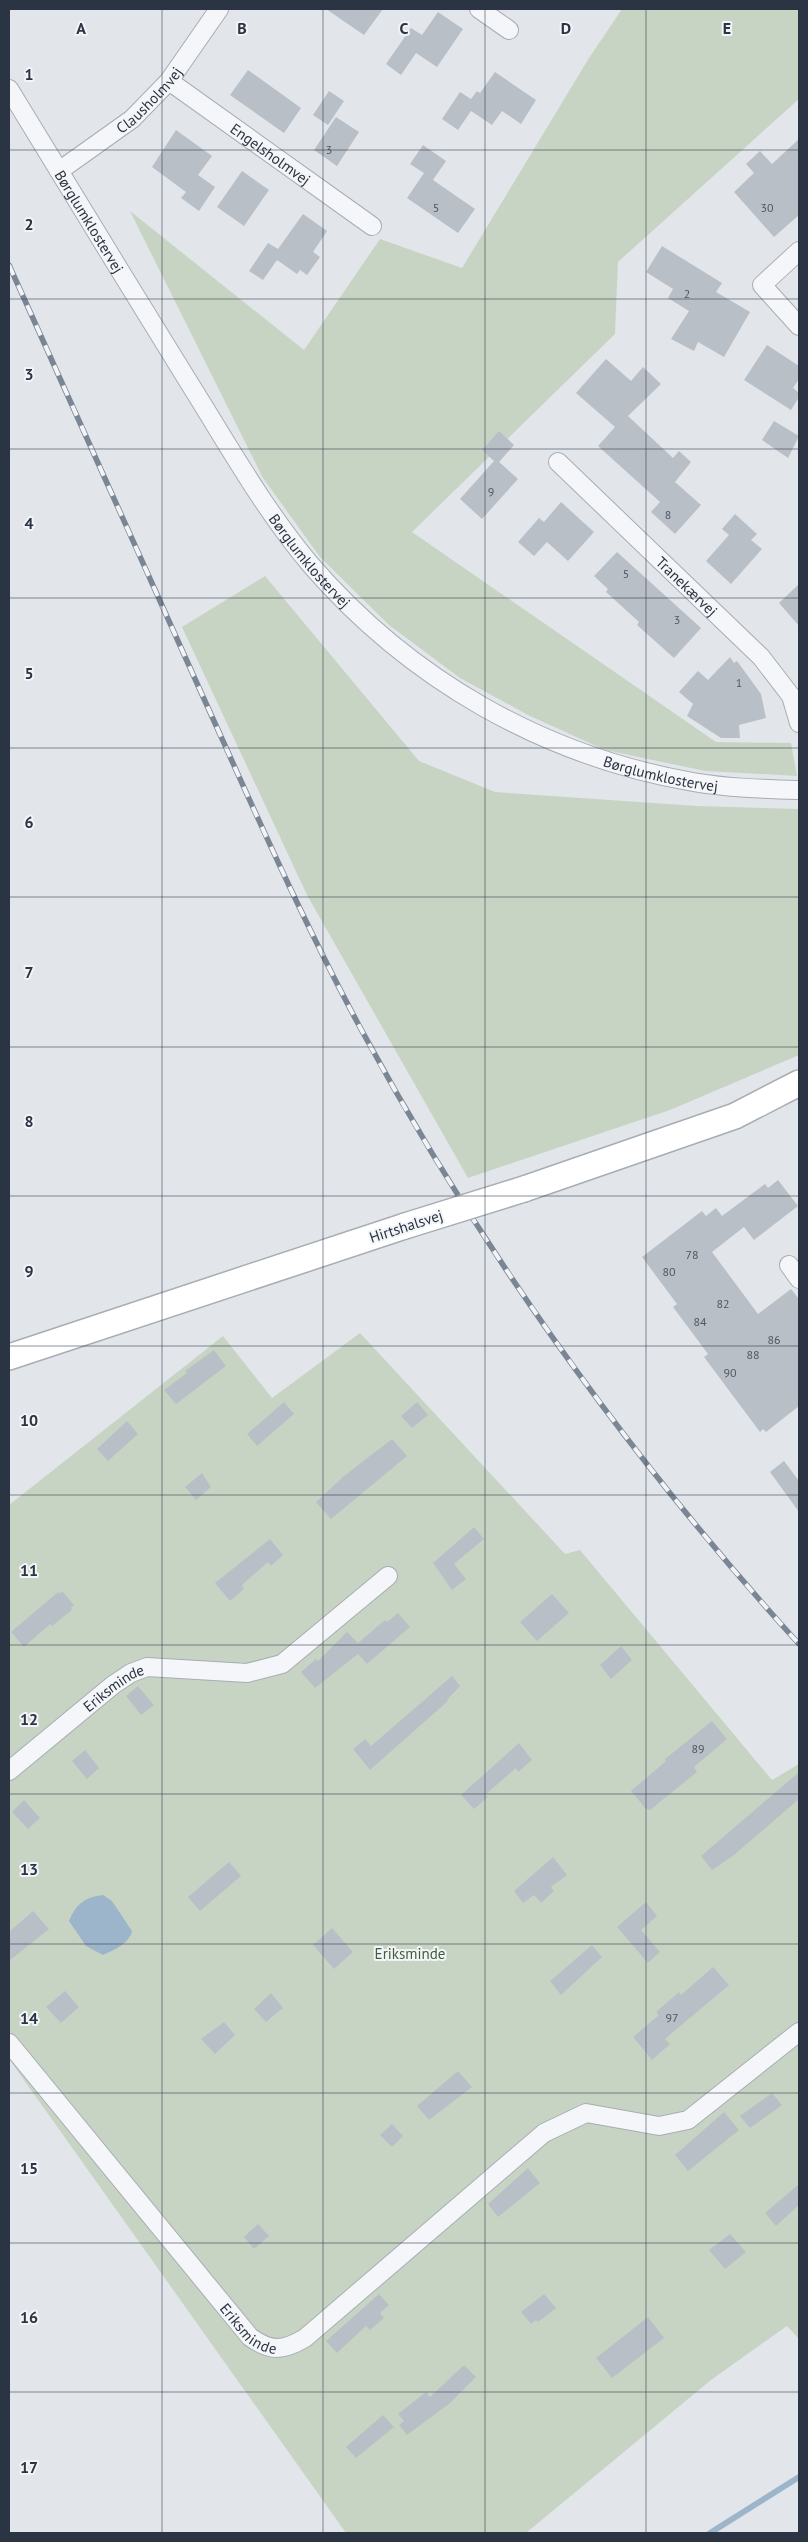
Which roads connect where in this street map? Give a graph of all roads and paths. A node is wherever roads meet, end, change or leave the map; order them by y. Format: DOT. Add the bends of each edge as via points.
graph roads {
  1 [pos="219,9"];
  2 [pos="479,9"];
  3 [pos="508,30"];
  4 [pos="169,81"];
  5 [pos="9,89"];
  6 [pos="59,171"];
  7 [pos="372,226"];
  8 [pos="799,252"];
  9 [pos="799,326"];
  10 [pos="558,462"];
  11 [pos="799,723"];
  12 [pos="799,790"];
  13 [pos="799,1083"];
  14 [pos="9,1357"];
  15 [pos="388,1576"];
  16 [pos="9,1771"];
  17 [pos="799,2032"];
  18 [pos="9,2043"];
  1 -- 4 [label="street, Clausholmvej"];
  2 -- 3 [label="street"];
  4 -- 6 [label="street, Clausholmvej" via="132,119"];
  4 -- 7 [label="street, Engelsholmvej"];
  5 -- 6 [label="street, Børglumklostervej"];
  6 -- 12 [label="street, Børglumklostervej" via="283,529 341,598 390,643 477,704 555,743 598,759 693,782 734,788"];
  8 -- 9 [label="street" via="762,285"];
  10 -- 11 [label="street, Tranekærvej" via="761,657 791,696"];
  13 -- 14 [label="street, Hirtshalsvej, bridge" via="735,1116 524,1189"];
  15 -- 16 [label="street, Eriksminde" via="282,1664 248,1673 147,1667 131,1673 113,1684"];
  17 -- 18 [label="street, Eriksminde" via="688,2120 659,2126 586,2113 544,2133 305,2338 277,2349 264,2347 250,2337"];
}
